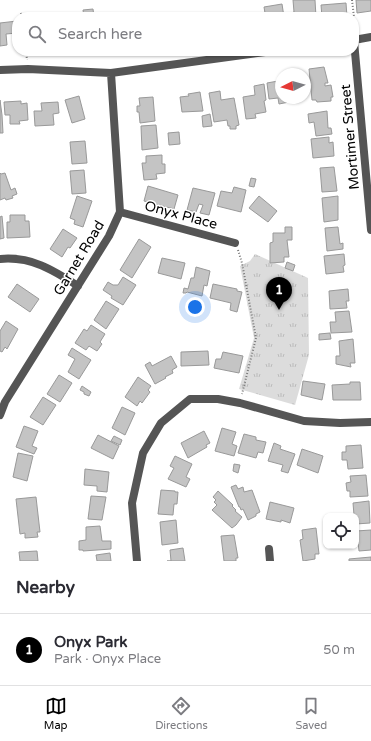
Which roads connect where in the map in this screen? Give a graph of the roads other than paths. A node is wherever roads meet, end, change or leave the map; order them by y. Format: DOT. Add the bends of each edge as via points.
graph roads {
  1 [pos="371,37"];
  2 [pos="359,39"];
  3 [pos="236,56"];
  4 [pos="355,56"];
  5 [pos="0,70"];
  6 [pos="111,73"];
  7 [pos="120,212"];
  8 [pos="371,230"];
  9 [pos="235,243"];
  10 [pos="0,259"];
  11 [pos="78,286"];
  12 [pos="0,415"];
  13 [pos="371,422"];
  14 [pos="269,549"];
  15 [pos="137,561"];
  16 [pos="270,561"];
  1 -- 2 [label="street"];
  3 -- 6 [label="street"];
  4 -- 8 [label="street, Mortimer Street"];
  5 -- 6 [label="street"];
  6 -- 7 [label="street, Garnet Road"];
  7 -- 9 [label="street, Onyx Place"];
  7 -- 11 [label="street, Garnet Road" via="109,236"];
  10 -- 11 [label="street" via="20,259 43,265"];
  11 -- 12 [label="street, Garnet Road" via="5,402"];
  13 -- 15 [label="street" via="304,421 240,403 218,399 190,399 161,423 143,453 132,502"];
  14 -- 16 [label="street"];
}
